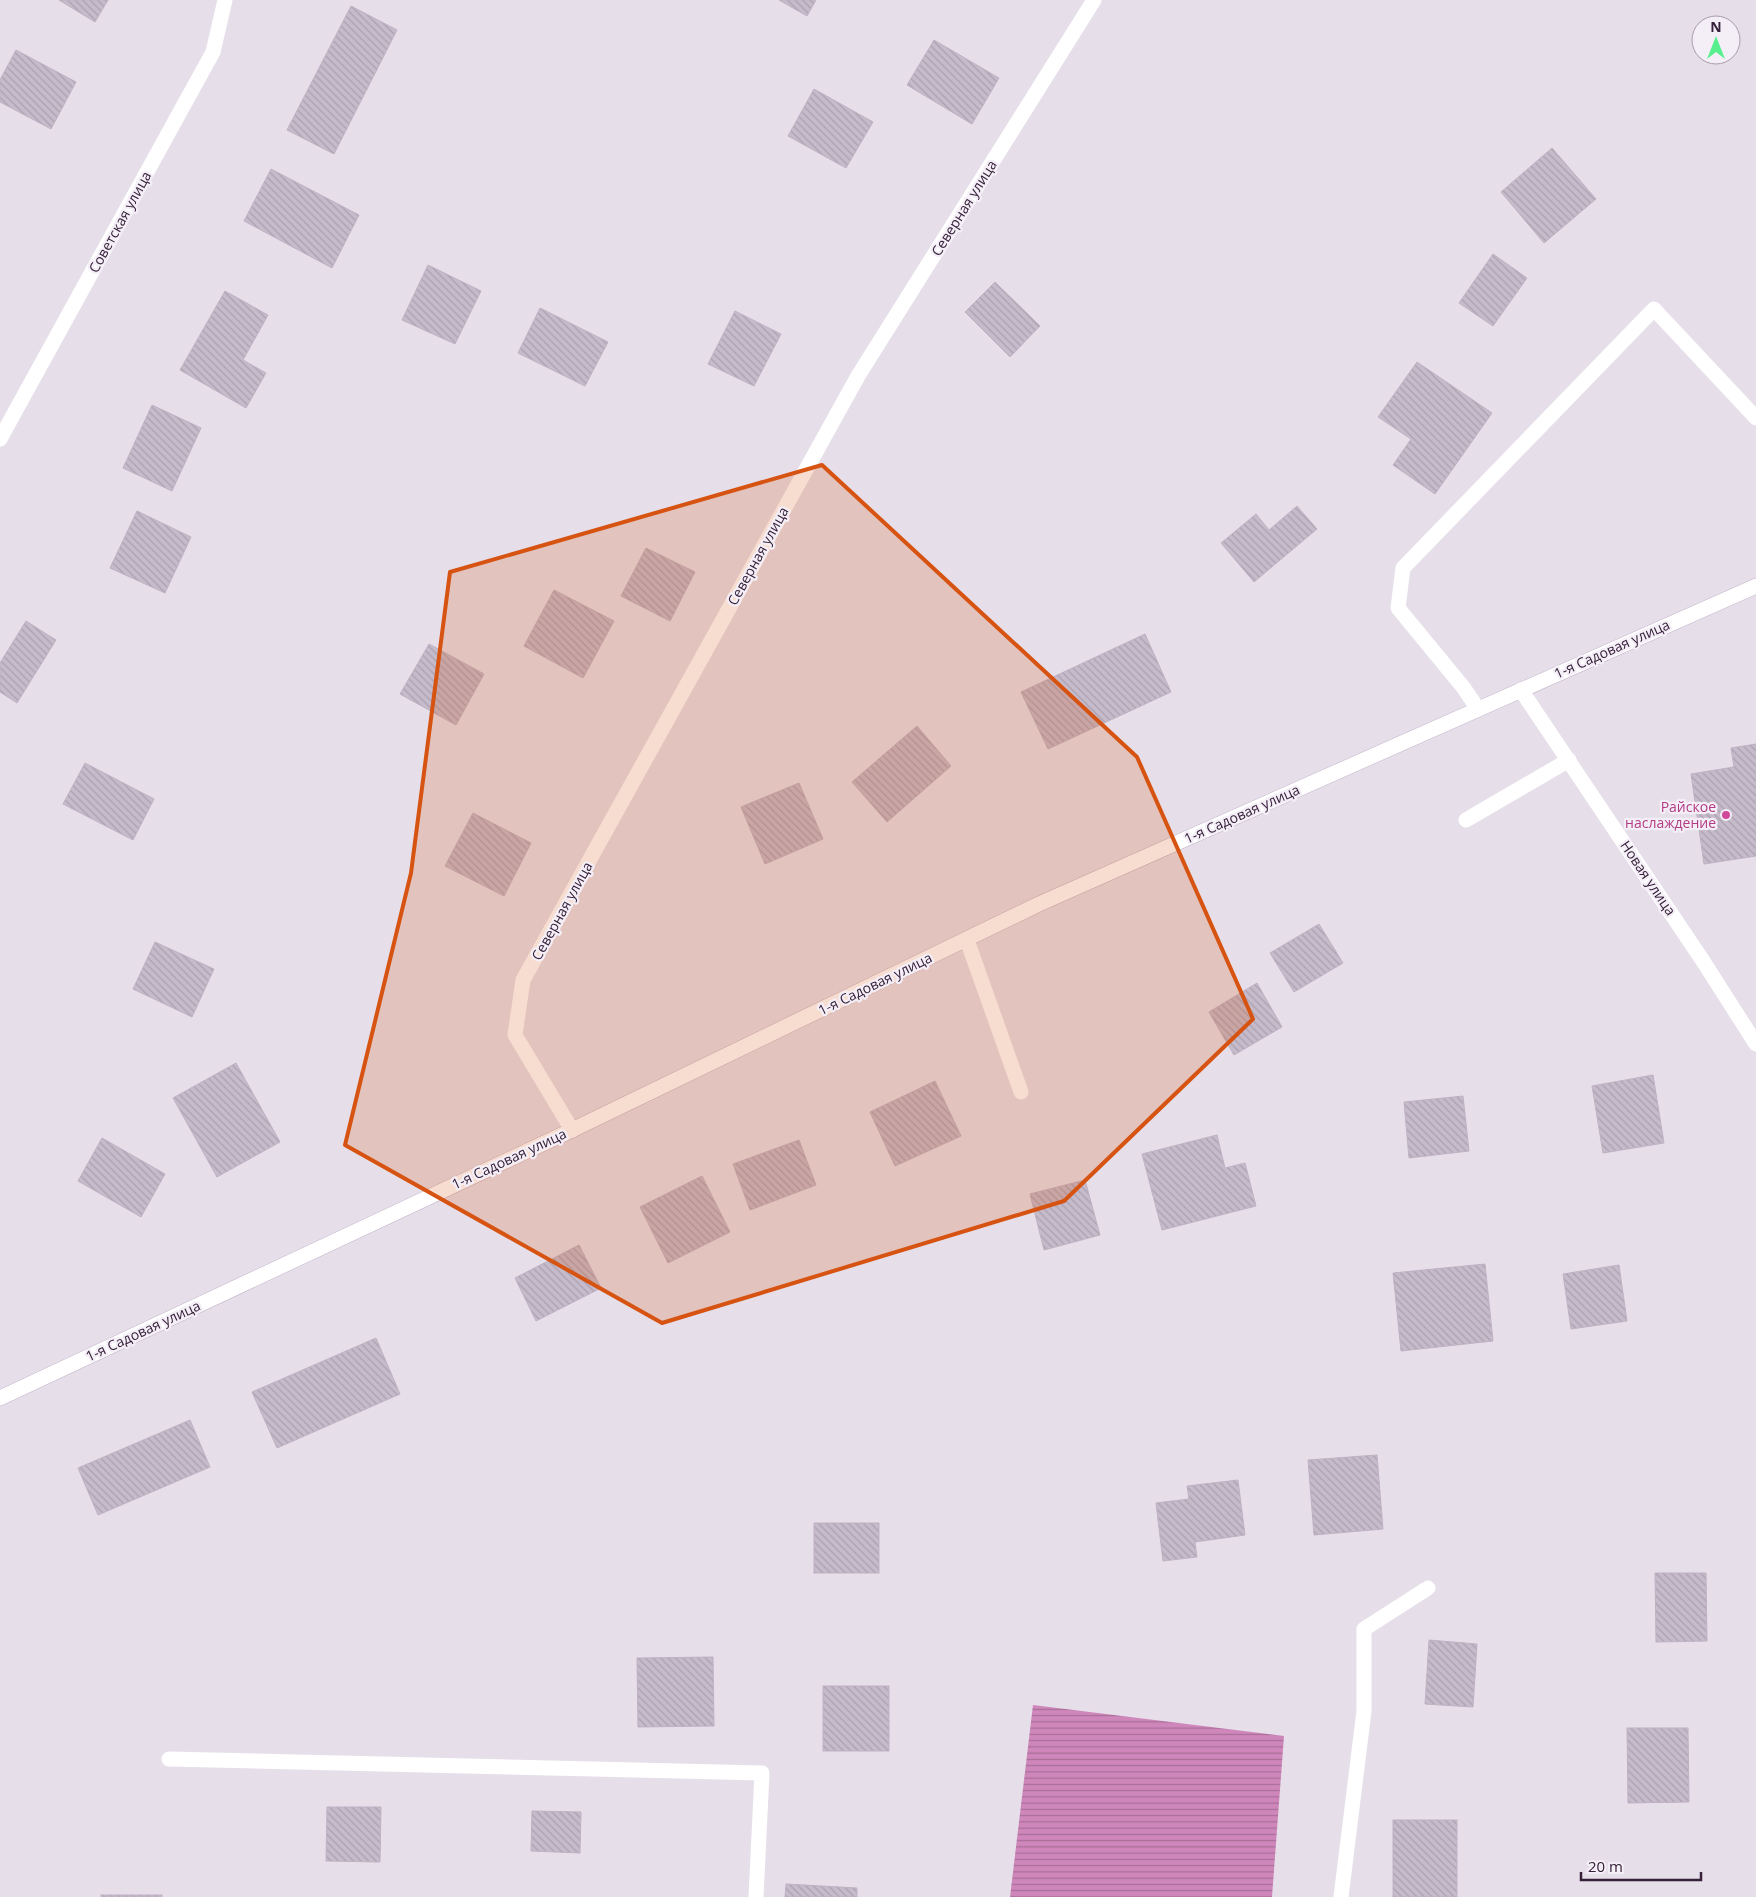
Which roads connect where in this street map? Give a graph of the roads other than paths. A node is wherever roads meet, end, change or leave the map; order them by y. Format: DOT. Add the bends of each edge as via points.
graph roads {
  1 [pos="225,0"];
  2 [pos="1094,0"];
  3 [pos="1756,418"];
  4 [pos="0,440"];
  5 [pos="1756,586"];
  6 [pos="1521,690"];
  7 [pos="1478,709"];
  8 [pos="1569,760"];
  9 [pos="1466,820"];
  10 [pos="967,940"];
  11 [pos="1756,1044"];
  12 [pos="1021,1092"];
  13 [pos="572,1130"];
  14 [pos="0,1398"];
  15 [pos="1428,1588"];
  16 [pos="169,1759"];
  17 [pos="756,1897"];
  18 [pos="1341,1897"];
  1 -- 4 [label="street, Советская улица" via="213,52"];
  2 -- 13 [label="street, Северная улица" via="858,376 523,980 515,1035"];
  3 -- 7 [label="street" via="1654,309 1402,568 1398,608"];
  5 -- 6 [label="street, 1-я Садовая улица"];
  6 -- 7 [label="street, 1-я Садовая улица"];
  6 -- 8 [label="street, Новая улица"];
  7 -- 10 [label="street, 1-я Садовая улица" via="1039,904"];
  8 -- 9 [label="street"];
  8 -- 11 [label="street, Новая улица"];
  10 -- 12 [label="street"];
  10 -- 13 [label="street, 1-я Садовая улица"];
  13 -- 14 [label="street, 1-я Садовая улица"];
  15 -- 18 [label="street" via="1364,1629 1364,1711"];
  16 -- 17 [label="street" via="762,1773"];
}
